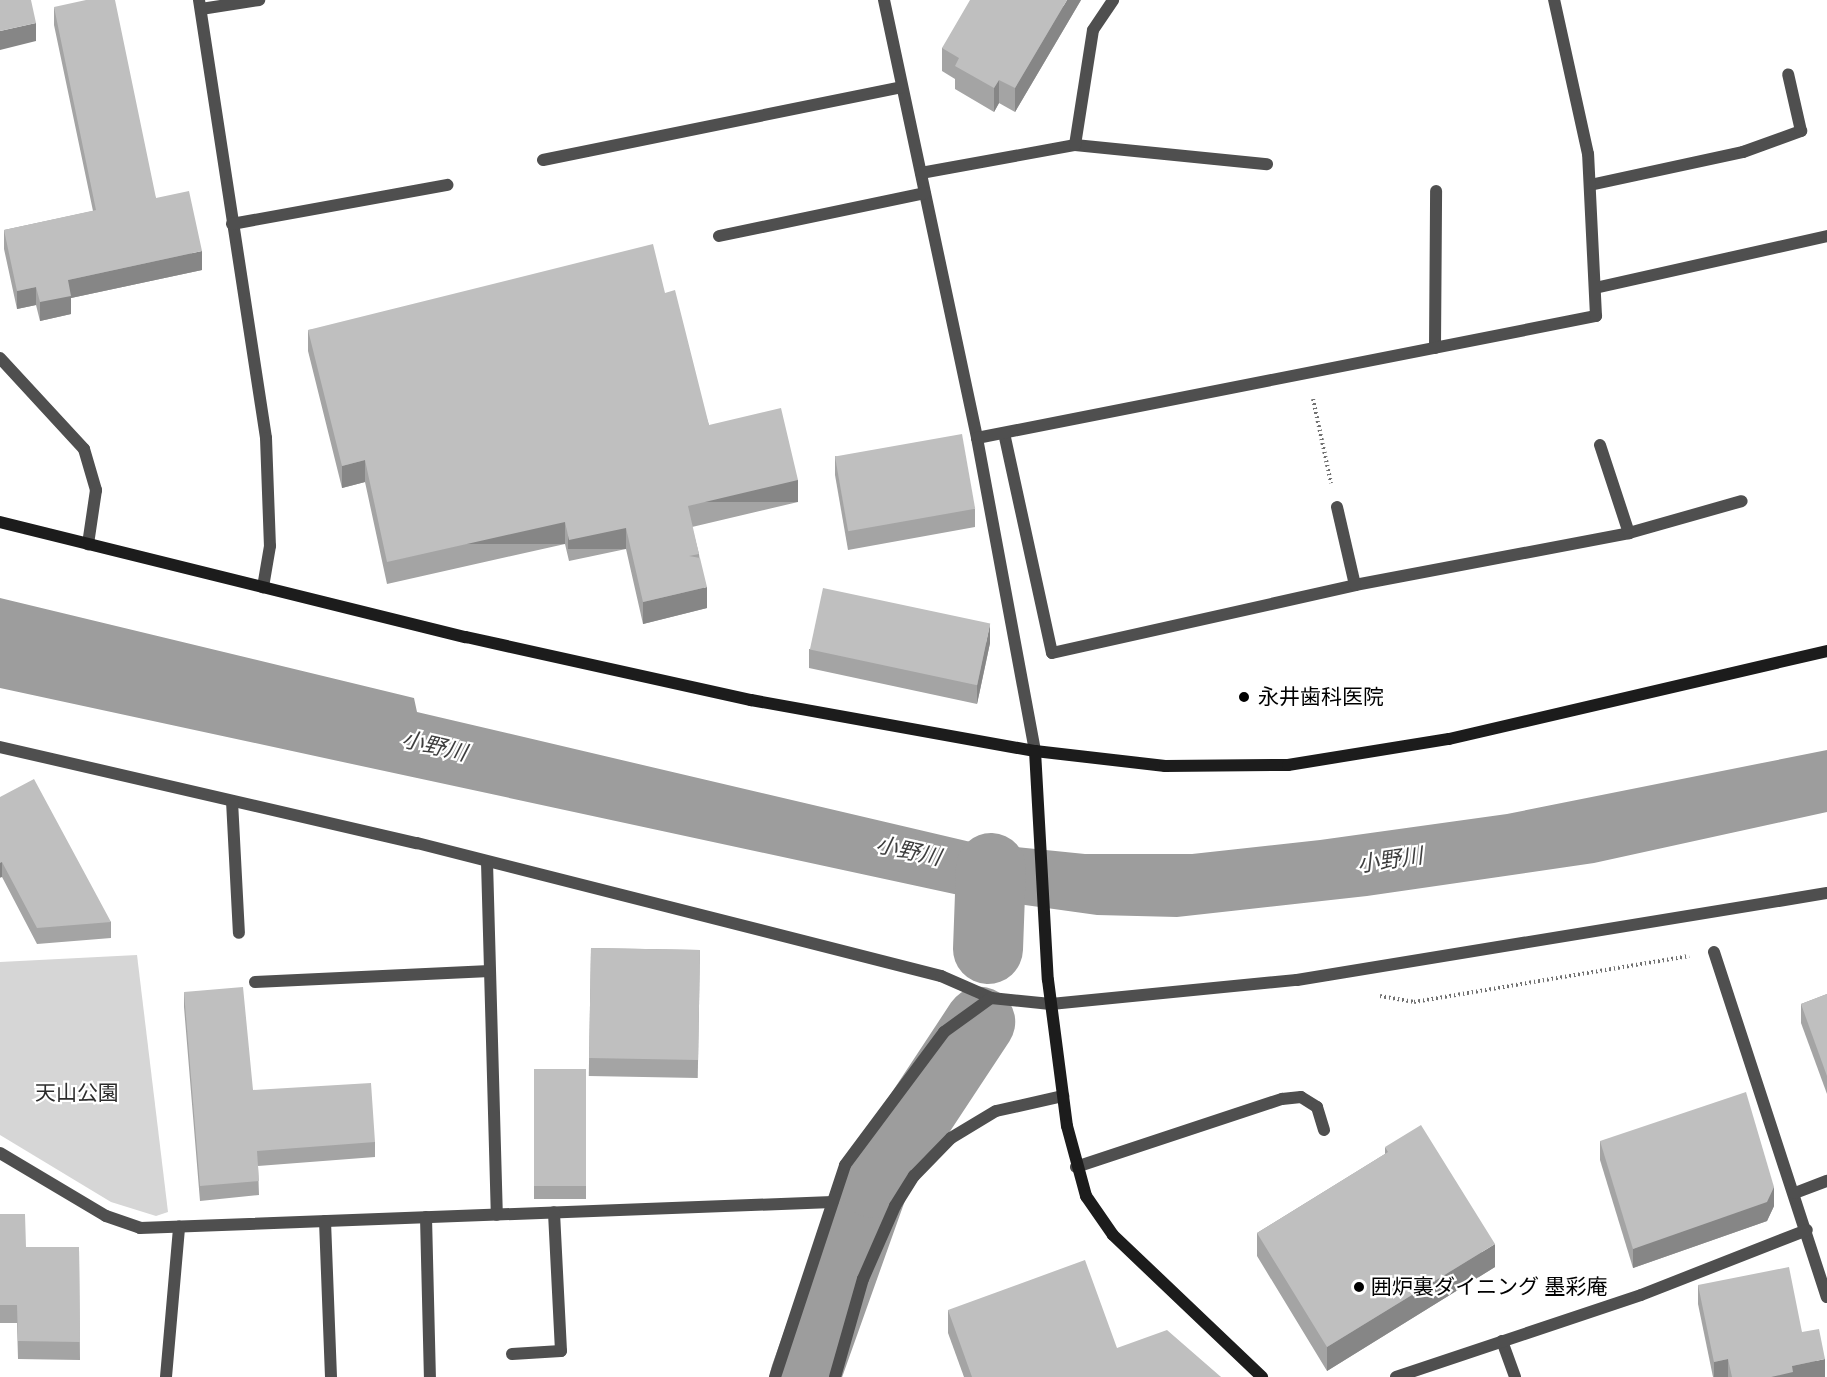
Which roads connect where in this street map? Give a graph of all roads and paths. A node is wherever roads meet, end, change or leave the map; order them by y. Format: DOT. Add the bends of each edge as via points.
graph roads {
  1 [pos="259,0"];
  2 [pos="884,0"];
  3 [pos="1113,0"];
  4 [pos="1554,0"];
  5 [pos="200,5"];
  6 [pos="1788,74"];
  7 [pos="902,87"];
  8 [pos="1075,145"];
  9 [pos="543,160"];
  10 [pos="1267,164"];
  11 [pos="921,173"];
  12 [pos="447,185"];
  13 [pos="1590,185"];
  14 [pos="1436,191"];
  15 [pos="925,193"];
  16 [pos="232,224"];
  17 [pos="719,236"];
  18 [pos="1827,236"];
  19 [pos="1595,288"];
  20 [pos="1435,348"];
  21 [pos="0,358"];
  22 [pos="1307,374"];
  23 [pos="1004,433"];
  24 [pos="977,438"];
  25 [pos="1600,446"];
  26 [pos="1742,501"];
  27 [pos="1337,507"];
  28 [pos="0,522"];
  29 [pos="1629,533"];
  30 [pos="88,544"];
  31 [pos="1354,585"];
  32 [pos="263,587"];
  33 [pos="1827,651"];
  34 [pos="0,747"];
  35 [pos="1035,751"];
  36 [pos="232,801"];
  37 [pos="487,862"];
  38 [pos="1827,893"];
  39 [pos="239,933"];
  40 [pos="1714,952"];
  41 [pos="490,971"];
  42 [pos="255,982"];
  43 [pos="1367,993"];
  44 [pos="991,998"];
  45 [pos="1051,1004"];
  46 [pos="1063,1096"];
  47 [pos="1324,1130"];
  48 [pos="0,1153"];
  49 [pos="1076,1167"];
  50 [pos="1827,1181"];
  51 [pos="1795,1193"];
  52 [pos="833,1202"];
  53 [pos="554,1212"];
  54 [pos="497,1215"];
  55 [pos="426,1217"];
  56 [pos="325,1221"];
  57 [pos="179,1227"];
  58 [pos="1807,1230"];
  59 [pos="1827,1297"];
  60 [pos="1503,1341"];
  61 [pos="512,1354"];
  62 [pos="166,1377"];
  63 [pos="330,1377"];
  64 [pos="430,1377"];
  65 [pos="775,1377"];
  66 [pos="835,1377"];
  67 [pos="1262,1377"];
  68 [pos="1396,1377"];
  69 [pos="1515,1377"];
  1 -- 5 [label="street"];
  2 -- 7 [label="street"];
  3 -- 8 [label="street" via="1094,30"];
  4 -- 13 [label="street" via="1573,72"];
  5 -- 16 [label="street"];
  6 -- 13 [label="street" via="1801,131 1743,152"];
  7 -- 9 [label="street"];
  7 -- 11 [label="street"];
  8 -- 10 [label="street"];
  8 -- 11 [label="street"];
  11 -- 15 [label="street"];
  12 -- 16 [label="street"];
  13 -- 19 [label="street"];
  14 -- 20 [label="street"];
  15 -- 17 [label="street"];
  15 -- 24 [label="street"];
  16 -- 32 [label="street" via="266,438 270,546"];
  18 -- 19 [label="street"];
  19 -- 20 [label="street" via="1596,316"];
  20 -- 22 [label="street"];
  21 -- 30 [label="street" via="84,448 96,490"];
  22 -- 23 [label="street"];
  22 -- 27 [label="path"];
  23 -- 24 [label="street"];
  23 -- 31 [label="street" via="1052,653"];
  24 -- 35 [label="street"];
  25 -- 29 [label="street"];
  26 -- 29 [label="street"];
  27 -- 31 [label="street"];
  28 -- 30 [label="street"];
  29 -- 31 [label="street"];
  30 -- 32 [label="street"];
  32 -- 35 [label="street" via="751,700"];
  33 -- 35 [label="street" via="1449,739 1288,765 1165,766"];
  34 -- 36 [label="street"];
  35 -- 45 [label="street"];
  36 -- 37 [label="street"];
  36 -- 39 [label="street"];
  37 -- 41 [label="street"];
  37 -- 44 [label="street" via="941,976"];
  38 -- 45 [label="street" via="1296,980"];
  40 -- 43 [label="path" via="1413,1002"];
  40 -- 51 [label="street"];
  41 -- 42 [label="street"];
  41 -- 54 [label="street"];
  44 -- 45 [label="street"];
  44 -- 52 [label="street" via="944,1032 845,1165"];
  45 -- 46 [label="street"];
  46 -- 49 [label="street"];
  46 -- 66 [label="street" via="996,1111 951,1138 914,1176 895,1206 863,1280"];
  47 -- 49 [label="street" via="1317,1107 1301,1097"];
  48 -- 57 [label="street" via="106,1216 140,1228"];
  49 -- 67 [label="street" via="1086,1196 1113,1234"];
  50 -- 51 [label="street"];
  51 -- 58 [label="street"];
  52 -- 53 [label="street"];
  52 -- 65 [label="street"];
  53 -- 54 [label="street"];
  53 -- 61 [label="street" via="561,1351"];
  54 -- 55 [label="street"];
  55 -- 56 [label="street"];
  55 -- 64 [label="street"];
  56 -- 57 [label="street"];
  56 -- 63 [label="street"];
  57 -- 62 [label="street"];
  58 -- 59 [label="street"];
  58 -- 60 [label="street"];
  60 -- 68 [label="street"];
  60 -- 69 [label="street"];
}
